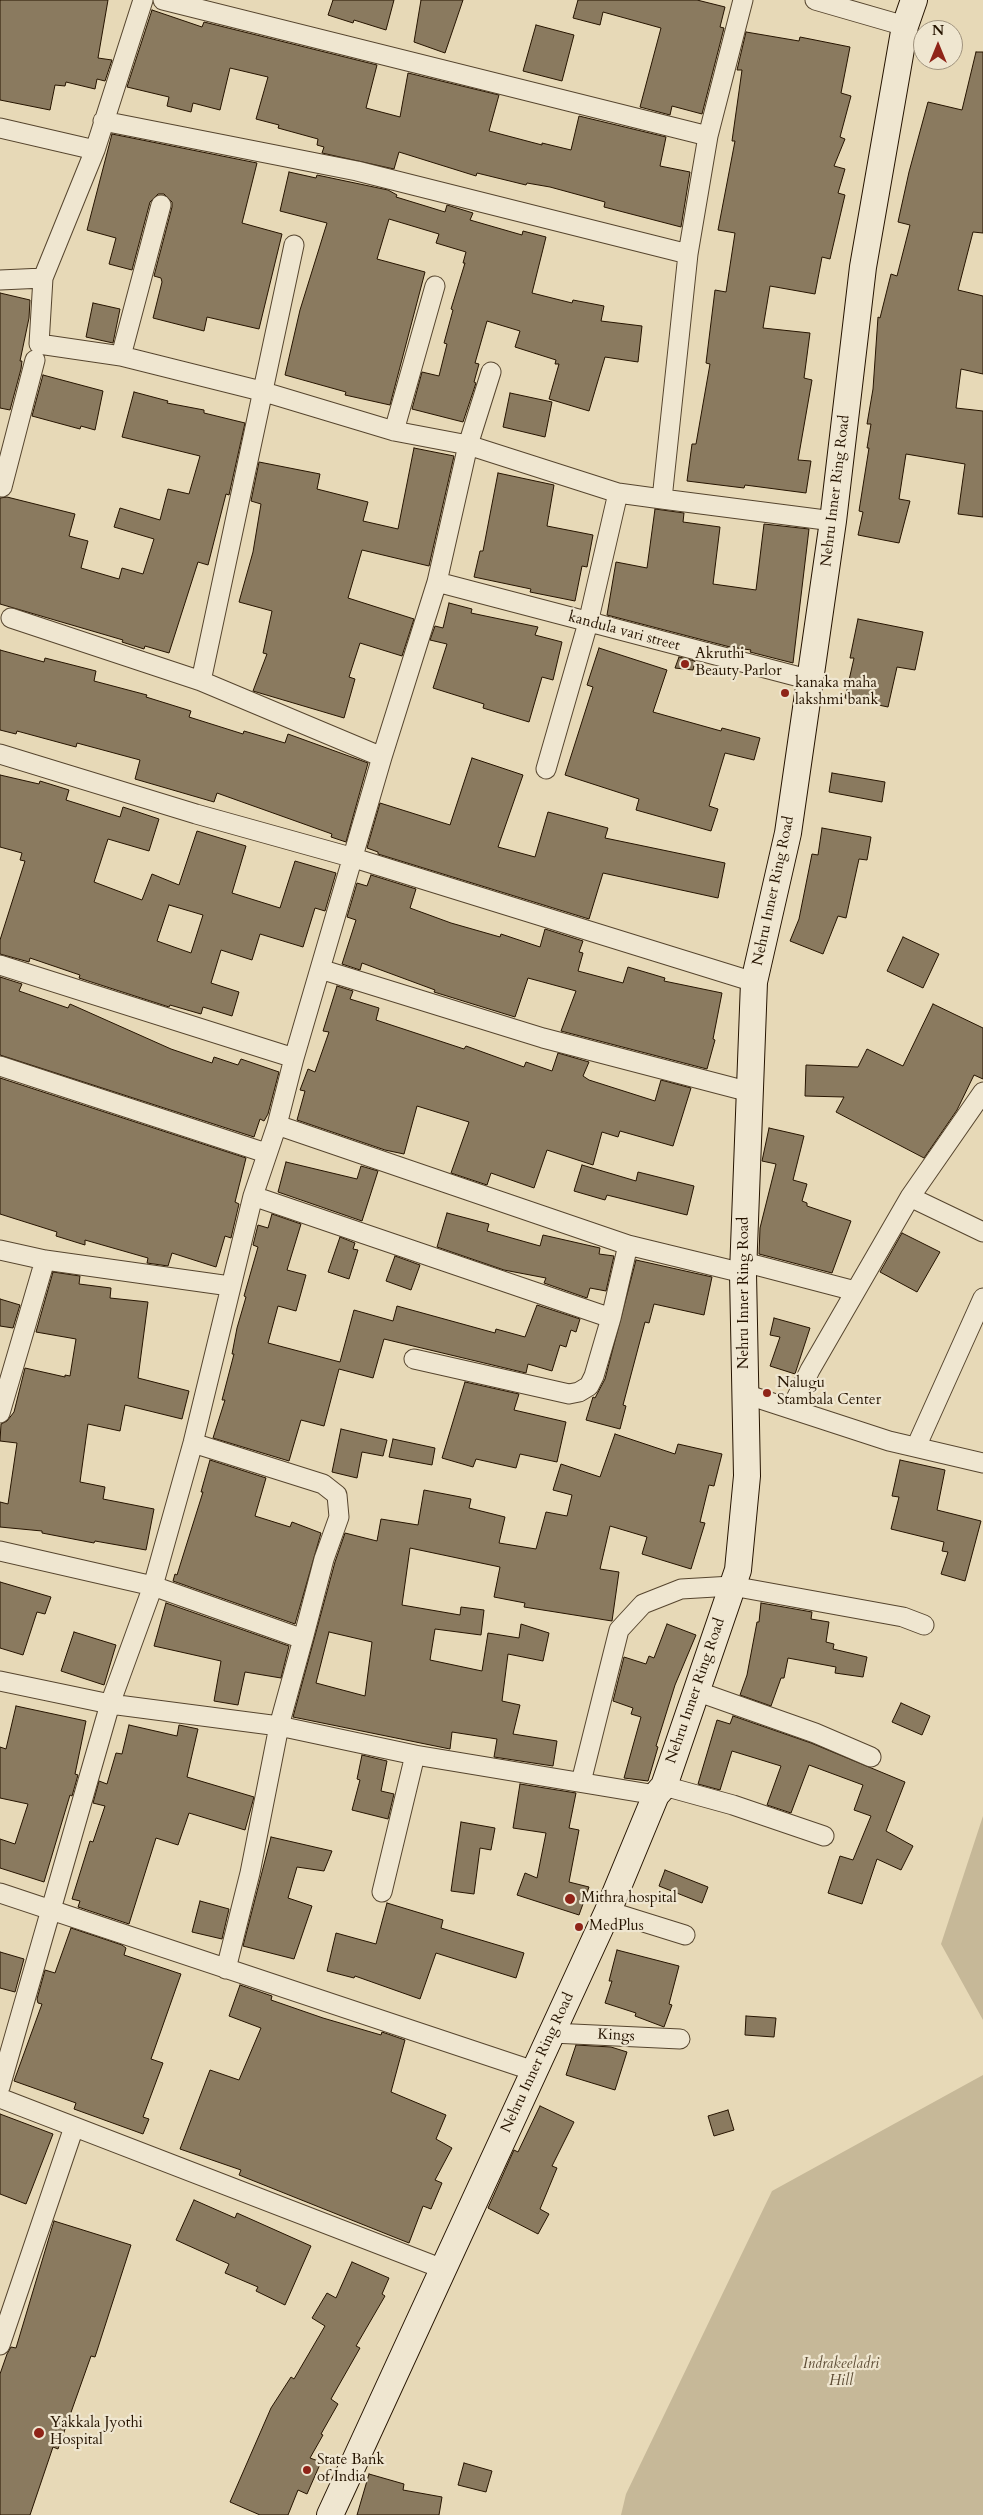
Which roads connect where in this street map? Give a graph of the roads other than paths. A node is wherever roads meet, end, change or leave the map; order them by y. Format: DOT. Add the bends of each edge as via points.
graph roads {
  1 [pos="143,0"];
  2 [pos="163,0"];
  3 [pos="743,0"];
  4 [pos="815,0"];
  5 [pos="914,0"];
  6 [pos="905,26"];
  7 [pos="103,121"];
  8 [pos="0,128"];
  9 [pos="708,136"];
  10 [pos="95,150"];
  11 [pos="161,205"];
  12 [pos="294,245"];
  13 [pos="688,254"];
  14 [pos="43,278"];
  15 [pos="0,280"];
  16 [pos="435,286"];
  17 [pos="121,356"];
  18 [pos="35,360"];
  19 [pos="491,372"];
  20 [pos="261,391"];
  21 [pos="394,431"];
  22 [pos="468,445"];
  23 [pos="0,486"];
  24 [pos="618,493"];
  25 [pos="662,499"];
  26 [pos="833,521"];
  27 [pos="438,582"];
  28 [pos="11,618"];
  29 [pos="588,623"];
  30 [pos="811,680"];
  31 [pos="201,681"];
  32 [pos="0,754"];
  33 [pos="382,757"];
  34 [pos="546,769"];
  35 [pos="354,858"];
  36 [pos="0,965"];
  37 [pos="320,969"];
  38 [pos="754,982"];
  39 [pos="294,1058"];
  40 [pos="0,1066"];
  41 [pos="750,1092"];
  42 [pos="980,1103"];
  43 [pos="278,1125"];
  44 [pos="266,1153"];
  45 [pos="253,1196"];
  46 [pos="910,1197"];
  47 [pos="983,1232"];
  48 [pos="628,1245"];
  49 [pos="0,1250"];
  50 [pos="46,1260"];
  51 [pos="744,1268"];
  52 [pos="230,1286"];
  53 [pos="855,1291"];
  54 [pos="983,1298"];
  55 [pos="611,1318"];
  56 [pos="414,1359"];
  57 [pos="745,1394"];
  58 [pos="790,1409"];
  59 [pos="0,1413"];
  60 [pos="193,1443"];
  61 [pos="916,1447"];
  62 [pos="983,1463"];
  63 [pos="0,1551"];
  64 [pos="153,1586"];
  65 [pos="732,1586"];
  66 [pos="924,1625"];
  67 [pos="303,1639"];
  68 [pos="0,1680"];
  69 [pos="696,1691"];
  70 [pos="110,1704"];
  71 [pos="279,1726"];
  72 [pos="415,1755"];
  73 [pos="871,1757"];
  74 [pos="581,1782"];
  75 [pos="660,1791"];
  76 [pos="824,1836"];
  77 [pos="382,1892"];
  78 [pos="0,1894"];
  79 [pos="608,1910"];
  80 [pos="52,1911"];
  81 [pos="685,1935"];
  82 [pos="226,1969"];
  83 [pos="552,2033"];
  84 [pos="680,2039"];
  85 [pos="534,2071"];
  86 [pos="0,2087"];
  87 [pos="0,2098"];
  88 [pos="74,2127"];
  89 [pos="443,2268"];
  90 [pos="0,2345"];
  91 [pos="330,2515"];
  1 -- 7 [label="street"];
  2 -- 9 [label="street"];
  3 -- 9 [label="street"];
  4 -- 6 [label="street"];
  5 -- 6 [label="street, Nehru Inner Ring Road"];
  6 -- 26 [label="street, Nehru Inner Ring Road" via="862,267"];
  7 -- 10 [label="street"];
  7 -- 13 [label="street" via="357,172"];
  8 -- 10 [label="street"];
  9 -- 13 [label="street"];
  10 -- 14 [label="street"];
  11 -- 17 [label="street"];
  12 -- 20 [label="street"];
  13 -- 25 [label="street"];
  14 -- 15 [label="street"];
  14 -- 17 [label="street" via="39,344"];
  16 -- 21 [label="street"];
  17 -- 20 [label="street"];
  18 -- 23 [label="street"];
  19 -- 22 [label="street"];
  20 -- 21 [label="street"];
  20 -- 31 [label="street"];
  21 -- 22 [label="street"];
  22 -- 24 [label="street"];
  22 -- 27 [label="street"];
  24 -- 25 [label="street"];
  24 -- 29 [label="street"];
  25 -- 26 [label="street"];
  26 -- 30 [label="street, Nehru Inner Ring Road"];
  27 -- 29 [label="street, kandula vari street"];
  27 -- 33 [label="street"];
  28 -- 31 [label="street"];
  29 -- 30 [label="street, kandula vari street"];
  29 -- 34 [label="street"];
  30 -- 38 [label="street, Nehru Inner Ring Road" via="788,832"];
  31 -- 33 [label="street"];
  32 -- 35 [label="street"];
  33 -- 35 [label="street"];
  35 -- 37 [label="street"];
  35 -- 38 [label="street"];
  36 -- 39 [label="street"];
  37 -- 39 [label="street"];
  37 -- 41 [label="street" via="543,1038"];
  38 -- 41 [label="street, Nehru Inner Ring Road"];
  39 -- 43 [label="street"];
  40 -- 44 [label="street"];
  41 -- 51 [label="street, Nehru Inner Ring Road"];
  42 -- 46 [label="street"];
  43 -- 44 [label="street"];
  43 -- 48 [label="street"];
  44 -- 45 [label="street"];
  45 -- 52 [label="street"];
  45 -- 55 [label="street"];
  46 -- 47 [label="street"];
  46 -- 53 [label="street"];
  48 -- 51 [label="street"];
  48 -- 55 [label="street"];
  49 -- 50 [label="street"];
  50 -- 52 [label="street"];
  50 -- 59 [label="street"];
  51 -- 53 [label="street"];
  51 -- 57 [label="street, Nehru Inner Ring Road"];
  52 -- 60 [label="street"];
  53 -- 58 [label="street"];
  54 -- 61 [label="street"];
  55 -- 56 [label="street" via="594,1376 589,1386 579,1392 569,1394"];
  57 -- 58 [label="street"];
  57 -- 65 [label="street, Nehru Inner Ring Road" via="747,1476 738,1570"];
  58 -- 61 [label="street"];
  60 -- 64 [label="street"];
  60 -- 67 [label="street" via="323,1484 338,1495 339,1516"];
  61 -- 62 [label="street"];
  63 -- 64 [label="street"];
  64 -- 67 [label="street"];
  64 -- 70 [label="street"];
  65 -- 66 [label="street" via="902,1617"];
  65 -- 69 [label="street, Nehru Inner Ring Road"];
  65 -- 74 [label="street" via="681,1588 643,1604 619,1630"];
  67 -- 71 [label="street"];
  68 -- 70 [label="street"];
  69 -- 73 [label="street" via="815,1733"];
  69 -- 75 [label="street, Nehru Inner Ring Road"];
  70 -- 71 [label="street"];
  70 -- 80 [label="street"];
  71 -- 72 [label="street"];
  71 -- 82 [label="street" via="250,1873"];
  72 -- 74 [label="street"];
  72 -- 77 [label="street"];
  74 -- 75 [label="street"];
  75 -- 76 [label="street" via="733,1805"];
  75 -- 79 [label="street, Nehru Inner Ring Road"];
  78 -- 80 [label="street"];
  79 -- 81 [label="street"];
  79 -- 83 [label="street, Nehru Inner Ring Road"];
  80 -- 82 [label="street"];
  80 -- 86 [label="street"];
  82 -- 85 [label="street"];
  83 -- 84 [label="street, Kings"];
  83 -- 85 [label="street, Nehru Inner Ring Road"];
  85 -- 89 [label="street, Nehru Inner Ring Road"];
  87 -- 88 [label="street"];
  88 -- 89 [label="street"];
  88 -- 90 [label="street"];
  89 -- 91 [label="street, Nehru Inner Ring Road"];
}
